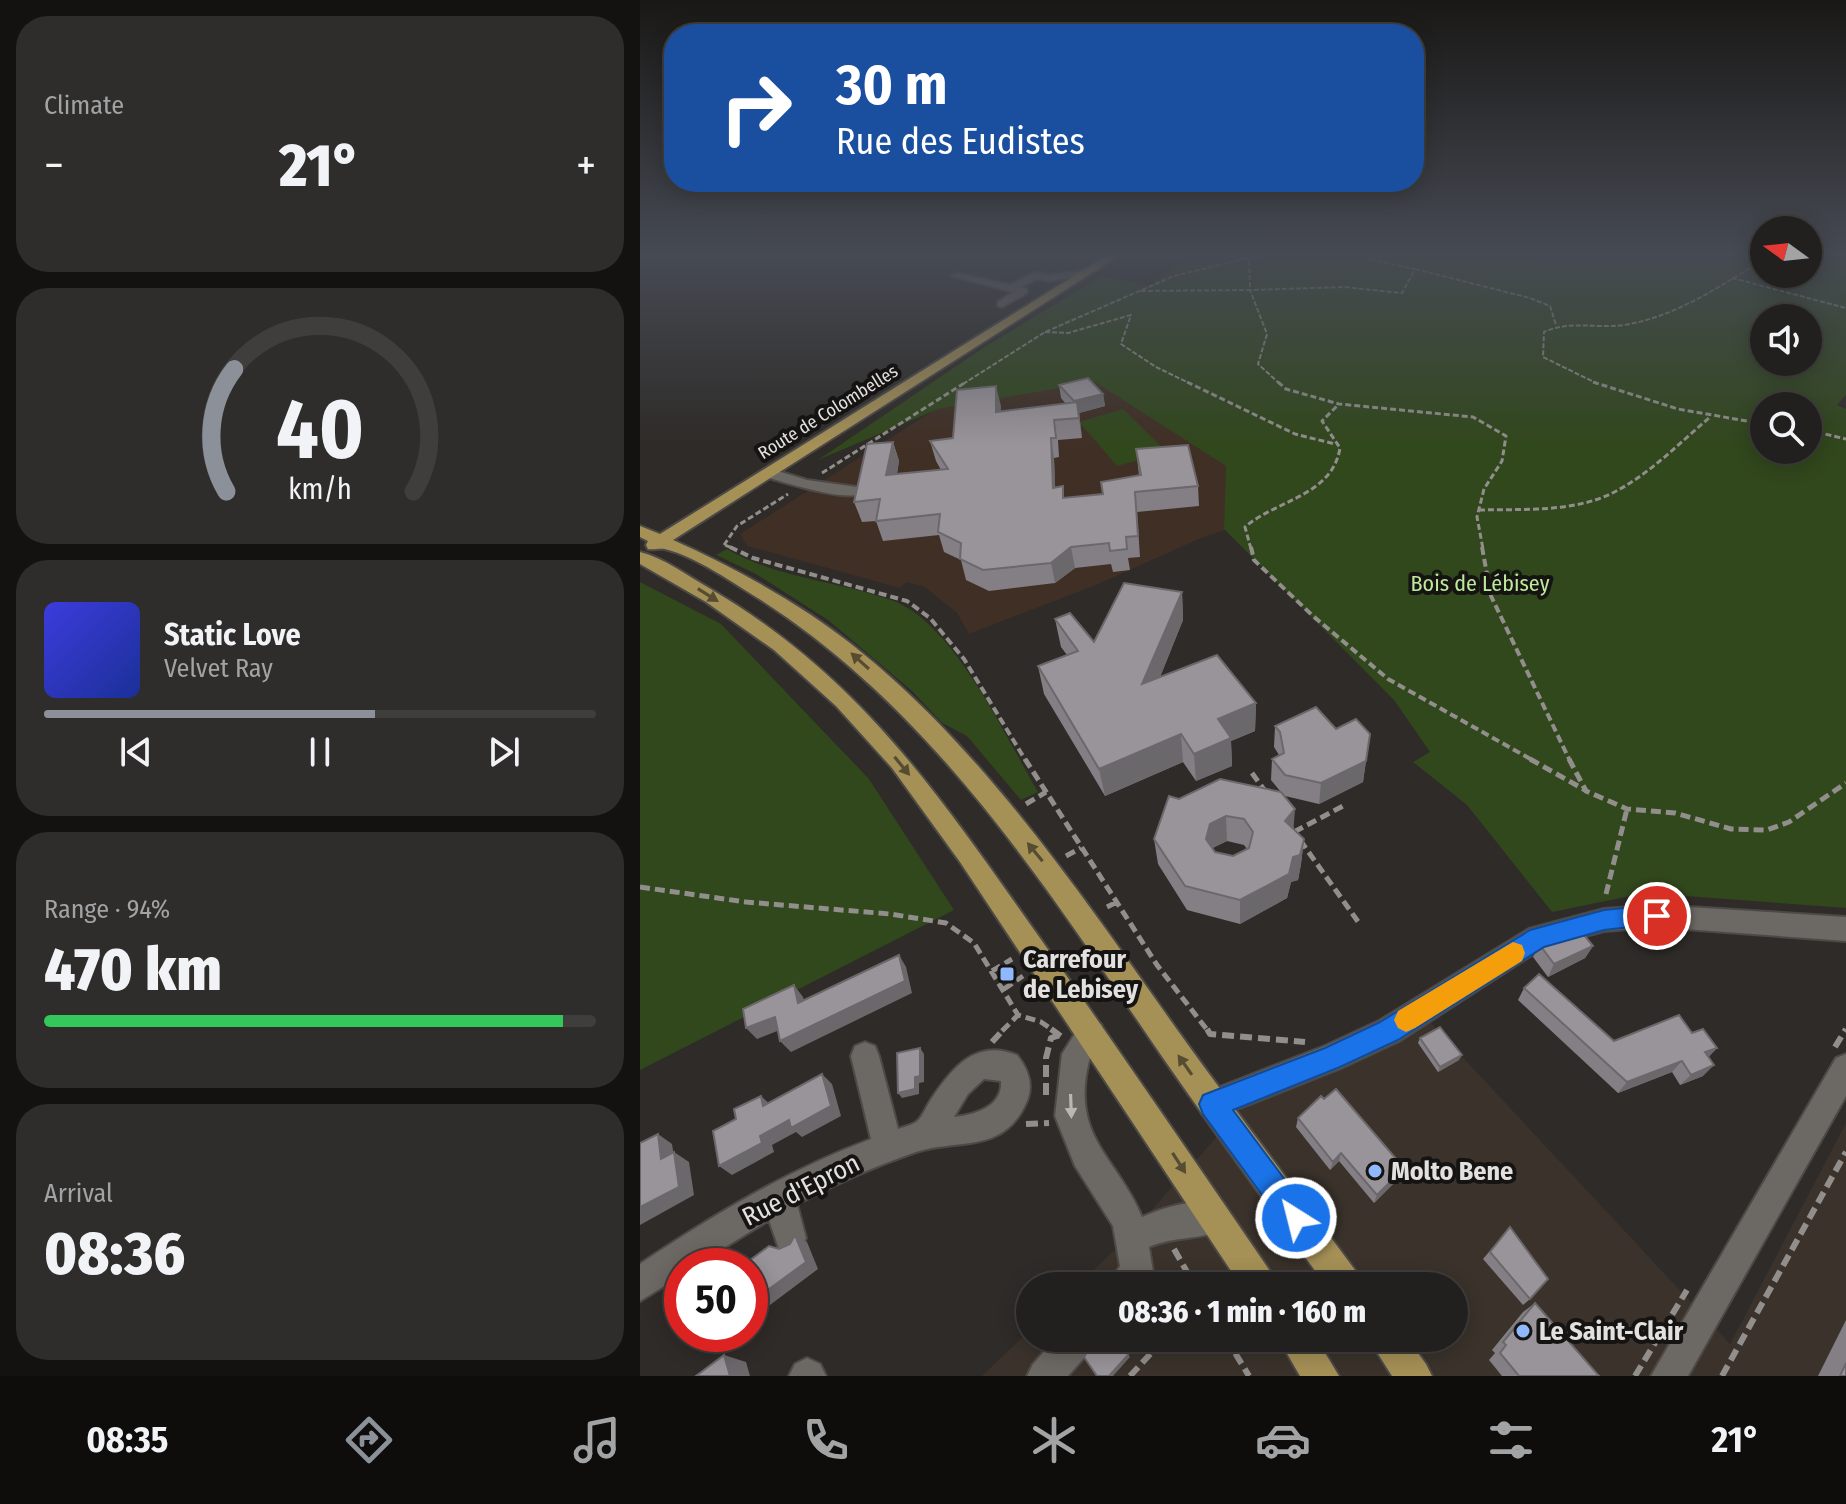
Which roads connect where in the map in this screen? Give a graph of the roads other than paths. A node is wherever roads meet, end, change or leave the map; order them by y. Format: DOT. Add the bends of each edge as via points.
graph roads {
  1 [pos="1016,317"];
  2 [pos="768,473"];
  3 [pos="857,492"];
  4 [pos="651,535"];
  5 [pos="640,555"];
  6 [pos="1846,929"];
  7 [pos="1079,1038"];
  8 [pos="865,1056"];
  9 [pos="1846,1068"];
  10 [pos="1212,1104"];
  11 [pos="927,1132"];
  12 [pos="888,1149"];
  13 [pos="779,1197"];
  14 [pos="1215,1218"];
  15 [pos="790,1238"];
  16 [pos="1131,1238"];
  17 [pos="1137,1272"];
  18 [pos="1251,1272"];
  19 [pos="1336,1272"];
  20 [pos="640,1284"];
  21 [pos="1066,1352"];
  22 [pos="1305,1352"];
  23 [pos="1396,1352"];
  24 [pos="1045,1376"];
  25 [pos="1321,1376"];
  26 [pos="1414,1376"];
  27 [pos="1669,1376"];
  1 -- 2 [label="main road, Route de Colombelles"];
  2 -- 3 [label="street"];
  2 -- 4 [label="main road, Route de Colombelles"];
  4 -- 5 [label="main road, Route de Colombelles"];
  10 -- 4 [label="main road, one-way" via="1040,856 905,702 796,611 742,578"];
  5 -- 7 [label="main road, one-way" via="754,625 841,697 901,763"];
  6 -- 10 [label="street" via="1657,916 1604,920 1538,937 1389,1031"];
  7 -- 14 [label="main road, one-way"];
  7 -- 16 [label="street, one-way" via="1070,1116 1086,1155 1128,1221"];
  8 -- 12 [label="street"];
  9 -- 27 [label="street"];
  10 -- 19 [label="main road"];
  11 -- 11 [label="street, Rue d'Epron" via="958,1084 978,1065 1007,1065 1013,1072 1017,1084 1009,1109 985,1127"];
  11 -- 12 [label="street, Rue d'Epron"];
  12 -- 13 [label="street, Rue d'Epron"];
  13 -- 15 [label="street"];
  13 -- 20 [label="street, Rue d'Epron"];
  14 -- 16 [label="street" via="1168,1222"];
  14 -- 18 [label="main road"];
  16 -- 17 [label="street"];
  21 -- 24 [label="street"];
  22 -- 25 [label="main road"];
  23 -- 26 [label="main road"];
}
